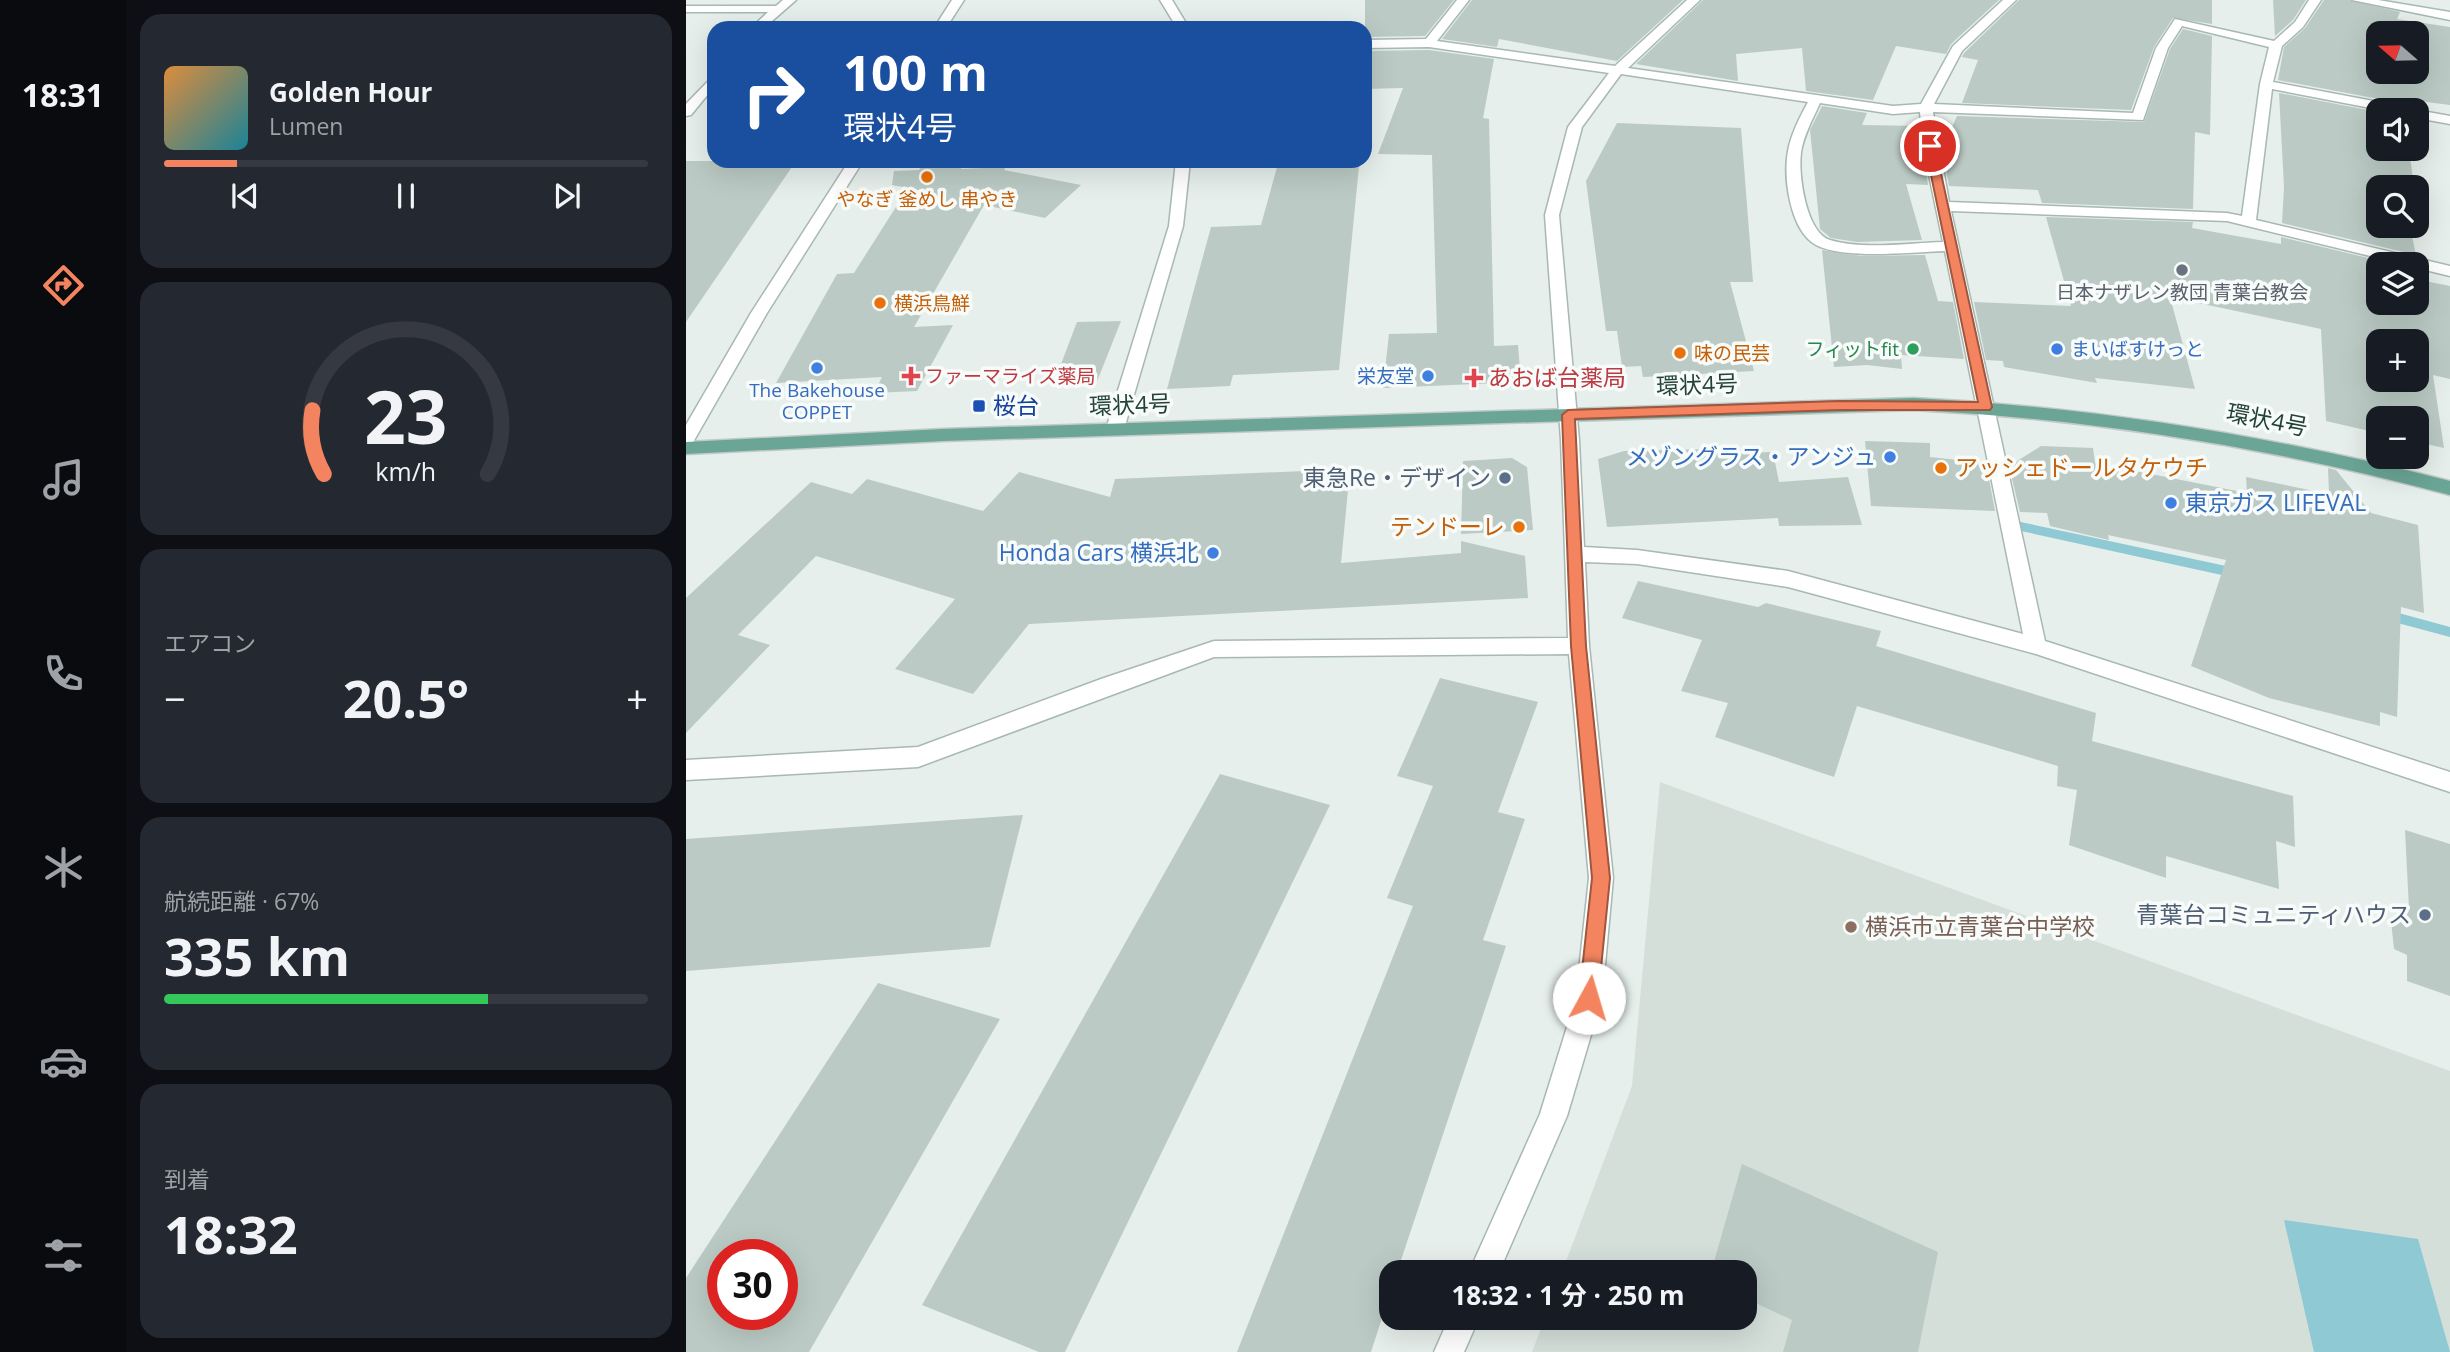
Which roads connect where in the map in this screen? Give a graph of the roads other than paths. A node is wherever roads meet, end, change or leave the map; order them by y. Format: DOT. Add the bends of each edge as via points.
graph roads {
  1 [pos="692,0"];
  2 [pos="789,0"];
  3 [pos="958,0"];
  4 [pos="1166,0"];
  5 [pos="1464,0"];
  6 [pos="1694,0"];
  7 [pos="2010,0"];
  8 [pos="2315,0"];
  9 [pos="2358,0"];
  10 [pos="686,7"];
  11 [pos="778,9"];
  12 [pos="2450,16"];
  13 [pos="765,21"];
  14 [pos="944,21"];
  15 [pos="1179,21"];
  16 [pos="1429,43"];
  17 [pos="1372,44"];
  18 [pos="2276,45"];
  19 [pos="1617,71"];
  20 [pos="2266,84"];
  21 [pos="707,87"];
  22 [pos="1816,99"];
  23 [pos="2366,103"];
  24 [pos="1926,108"];
  25 [pos="686,112"];
  26 [pos="2429,116"];
  27 [pos="2450,120"];
  28 [pos="852,168"];
  29 [pos="1182,168"];
  30 [pos="1943,206"];
  31 [pos="2248,224"];
  32 [pos="1951,246"];
  33 [pos="2450,271"];
  34 [pos="1986,407"];
  35 [pos="1568,415"];
  36 [pos="1115,429"];
  37 [pos="686,440"];
  38 [pos="686,447"];
  39 [pos="2450,488"];
  40 [pos="1575,554"];
  41 [pos="1579,646"];
  42 [pos="2036,646"];
  43 [pos="686,770"];
  44 [pos="2450,782"];
  45 [pos="1489,1260"];
  46 [pos="1459,1330"];
  47 [pos="1450,1352"];
  1 -- 10 [label="street"];
  2 -- 11 [label="street"];
  3 -- 14 [label="street"];
  4 -- 15 [label="street"];
  5 -- 16 [label="street"];
  6 -- 19 [label="street"];
  7 -- 24 [label="street" via="1957,49"];
  8 -- 18 [label="street" via="2299,24"];
  9 -- 12 [label="street"];
  10 -- 11 [label="street"];
  11 -- 13 [label="street"];
  16 -- 17 [label="street"];
  16 -- 19 [label="street"];
  18 -- 20 [label="street"];
  18 -- 24 [label="street" via="2179,22 2162,48 2138,117"];
  19 -- 22 [label="street"];
  19 -- 35 [label="street" via="1575,127 1552,215"];
  20 -- 23 [label="street"];
  20 -- 31 [label="street"];
  21 -- 25 [label="street"];
  22 -- 24 [label="street" via="1893,110"];
  22 -- 32 [label="street" via="1793,155 1800,212 1811,234 1824,243"];
  24 -- 30 [label="street"];
  26 -- 27 [label="street"];
  28 -- 37 [label="street" via="759,313"];
  29 -- 36 [label="street" via="1176,226"];
  30 -- 31 [label="street" via="2227,217"];
  30 -- 32 [label="street"];
  31 -- 33 [label="street"];
  32 -- 34 [label="street"];
  34 -- 35 [label="main road, 環状4号" via="1840,405"];
  34 -- 39 [label="main road, 環状4号" via="2120,419 2227,436"];
  34 -- 42 [label="street"];
  35 -- 36 [label="main road, 環状4号"];
  35 -- 40 [label="street"];
  36 -- 38 [label="main road, 環状4号"];
  40 -- 41 [label="street"];
  40 -- 42 [label="street" via="1637,557 1788,579"];
  41 -- 43 [label="street" via="1214,649 918,757"];
  41 -- 45 [label="street" via="1601,878 1589,998 1553,1116"];
  42 -- 44 [label="street"];
  46 -- 47 [label="street"];
}
